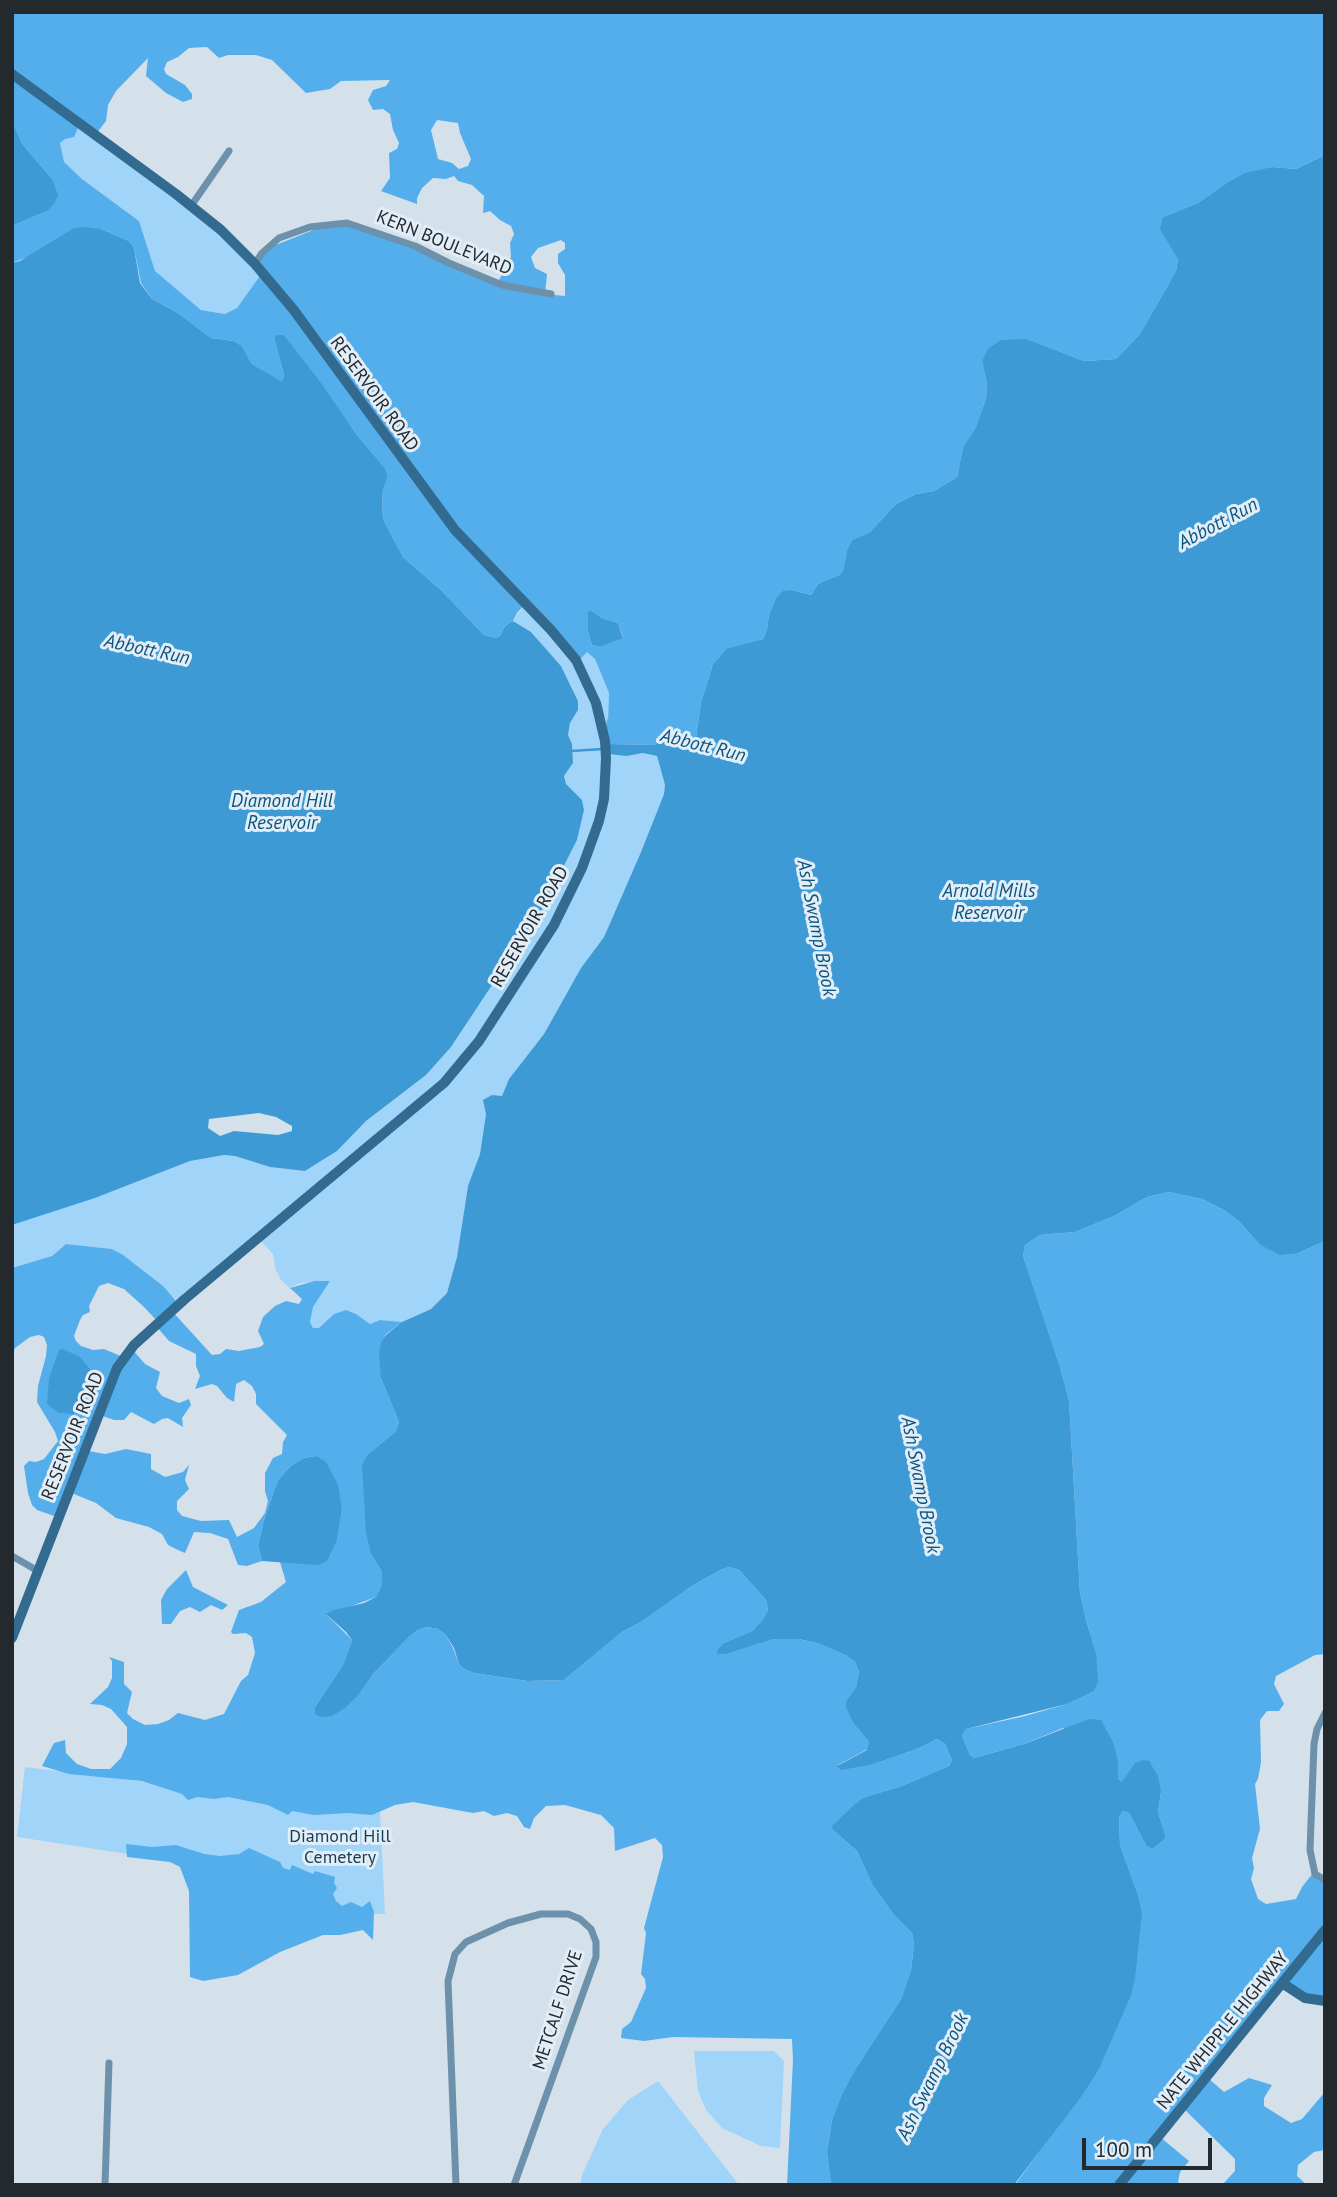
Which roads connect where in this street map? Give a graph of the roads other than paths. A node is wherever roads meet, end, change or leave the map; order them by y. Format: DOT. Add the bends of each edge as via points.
graph roads {
  1 [pos="12,74"];
  2 [pos="229,151"];
  3 [pos="191,206"];
  4 [pos="255,264"];
  5 [pos="551,294"];
  6 [pos="12,1556"];
  7 [pos="38,1571"];
  8 [pos="12,1638"];
  9 [pos="1325,1713"];
  10 [pos="1325,1880"];
  11 [pos="1325,1930"];
  12 [pos="1282,1983"];
  13 [pos="1325,2001"];
  14 [pos="109,2063"];
  15 [pos="105,2185"];
  16 [pos="456,2185"];
  17 [pos="514,2185"];
  18 [pos="1119,2185"];
  1 -- 3 [label="street, RESERVOIR ROAD"];
  2 -- 3 [label="street"];
  3 -- 4 [label="street, RESERVOIR ROAD"];
  4 -- 5 [label="street, KERN BOULEVARD" via="279,238 310,227 347,223 415,246 502,285"];
  4 -- 7 [label="street, RESERVOIR ROAD" via="454,530 564,644 596,703 605,741 604,799 585,860 554,925 486,1032 444,1083 185,1298 117,1367"];
  6 -- 7 [label="street"];
  7 -- 8 [label="street, RESERVOIR ROAD"];
  9 -- 10 [label="street" via="1314,1744 1310,1850 1315,1874"];
  11 -- 12 [label="street, NATE WHIPPLE HIGHWAY"];
  12 -- 13 [label="street" via="1305,1997"];
  12 -- 18 [label="street, NATE WHIPPLE HIGHWAY"];
  14 -- 15 [label="street"];
  16 -- 17 [label="street, METCALF DRIVE" via="448,1992 455,1954 466,1942 508,1923 541,1914 568,1914 591,1929 596,1957"];
}
